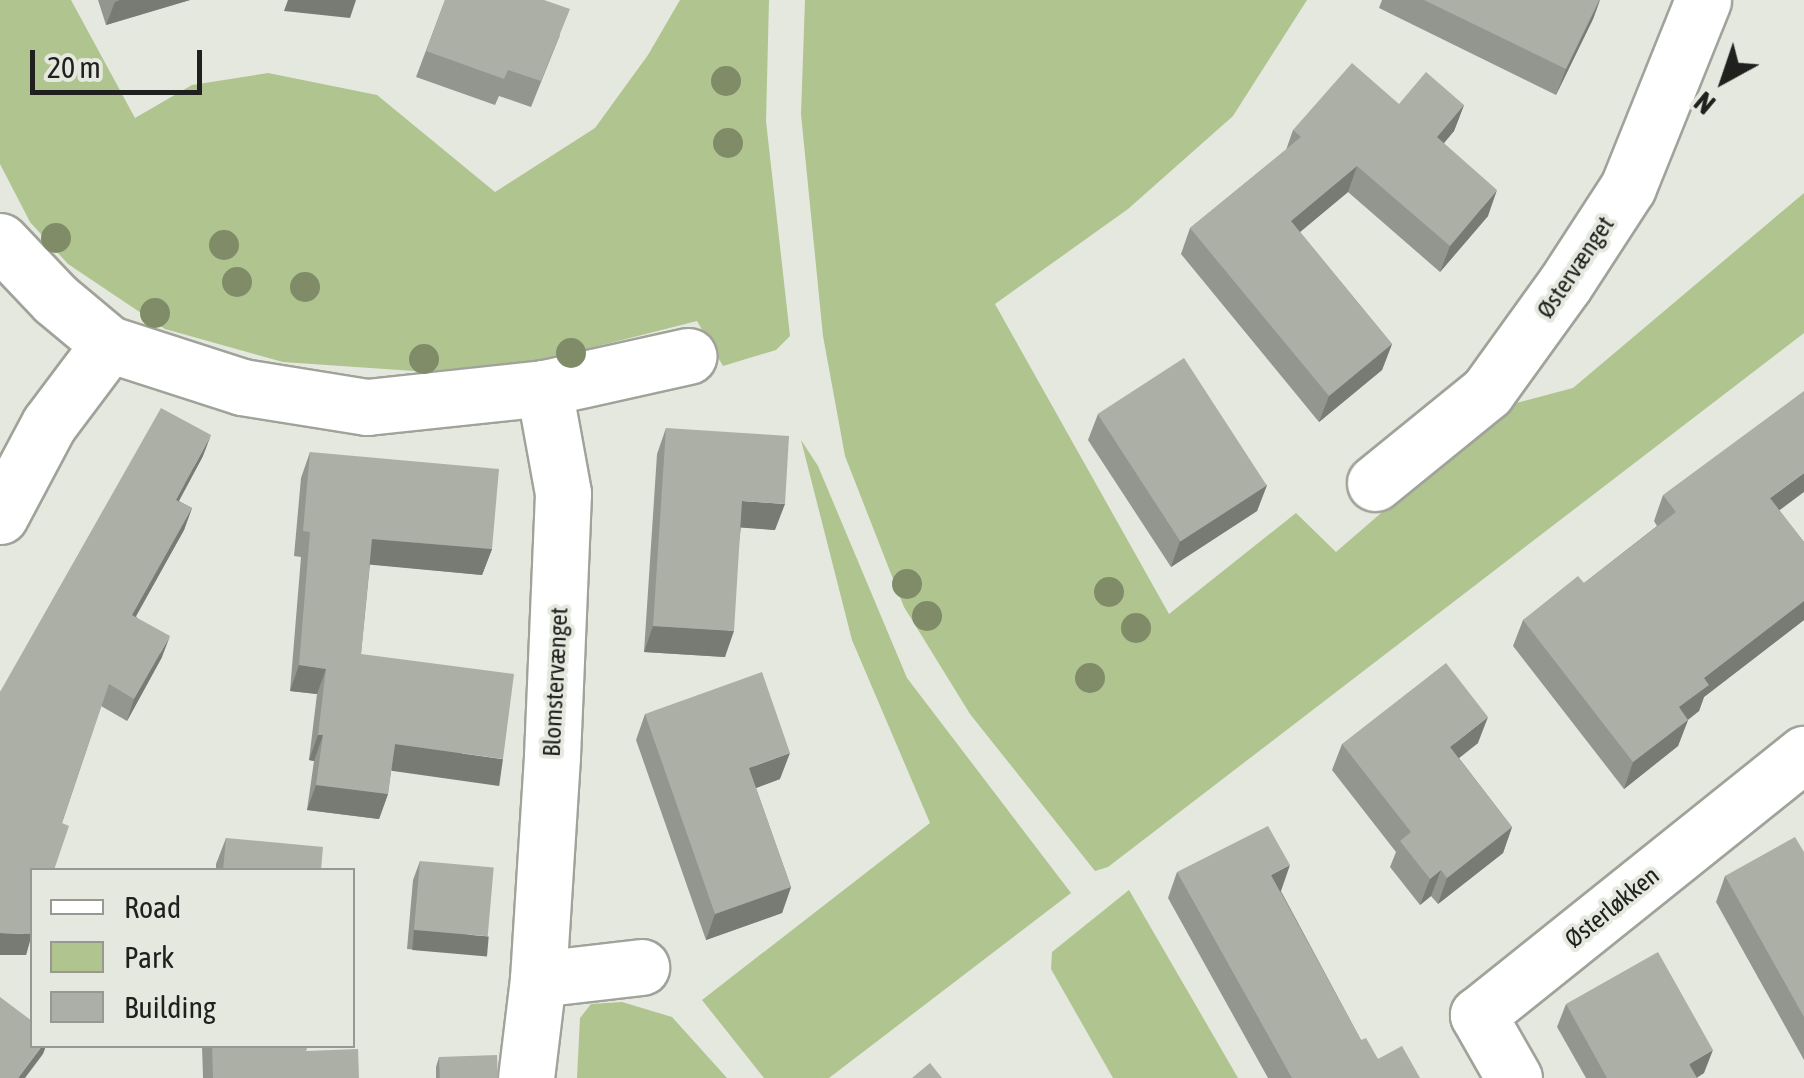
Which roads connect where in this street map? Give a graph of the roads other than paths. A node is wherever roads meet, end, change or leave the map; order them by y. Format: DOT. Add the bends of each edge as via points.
graph roads {
  1 [pos="1702,0"];
  2 [pos="0,241"];
  3 [pos="109,344"];
  4 [pos="688,356"];
  5 [pos="544,388"];
  6 [pos="1375,483"];
  7 [pos="0,516"];
  8 [pos="1804,754"];
  9 [pos="641,967"];
  10 [pos="538,979"];
  11 [pos="526,1078"];
  12 [pos="1514,1078"];
  1 -- 6 [label="street, Østervænget" via="1628,188 1565,284 1487,392"];
  2 -- 3 [label="street" via="54,299"];
  3 -- 5 [label="street" via="242,387 367,407"];
  3 -- 7 [label="street" via="49,424"];
  4 -- 5 [label="street"];
  5 -- 10 [label="street, Blomstervænget" via="564,493"];
  8 -- 12 [label="street, Østerløkken" via="1478,1015"];
  9 -- 10 [label="street"];
  10 -- 11 [label="street, Blomstervænget"];
}
